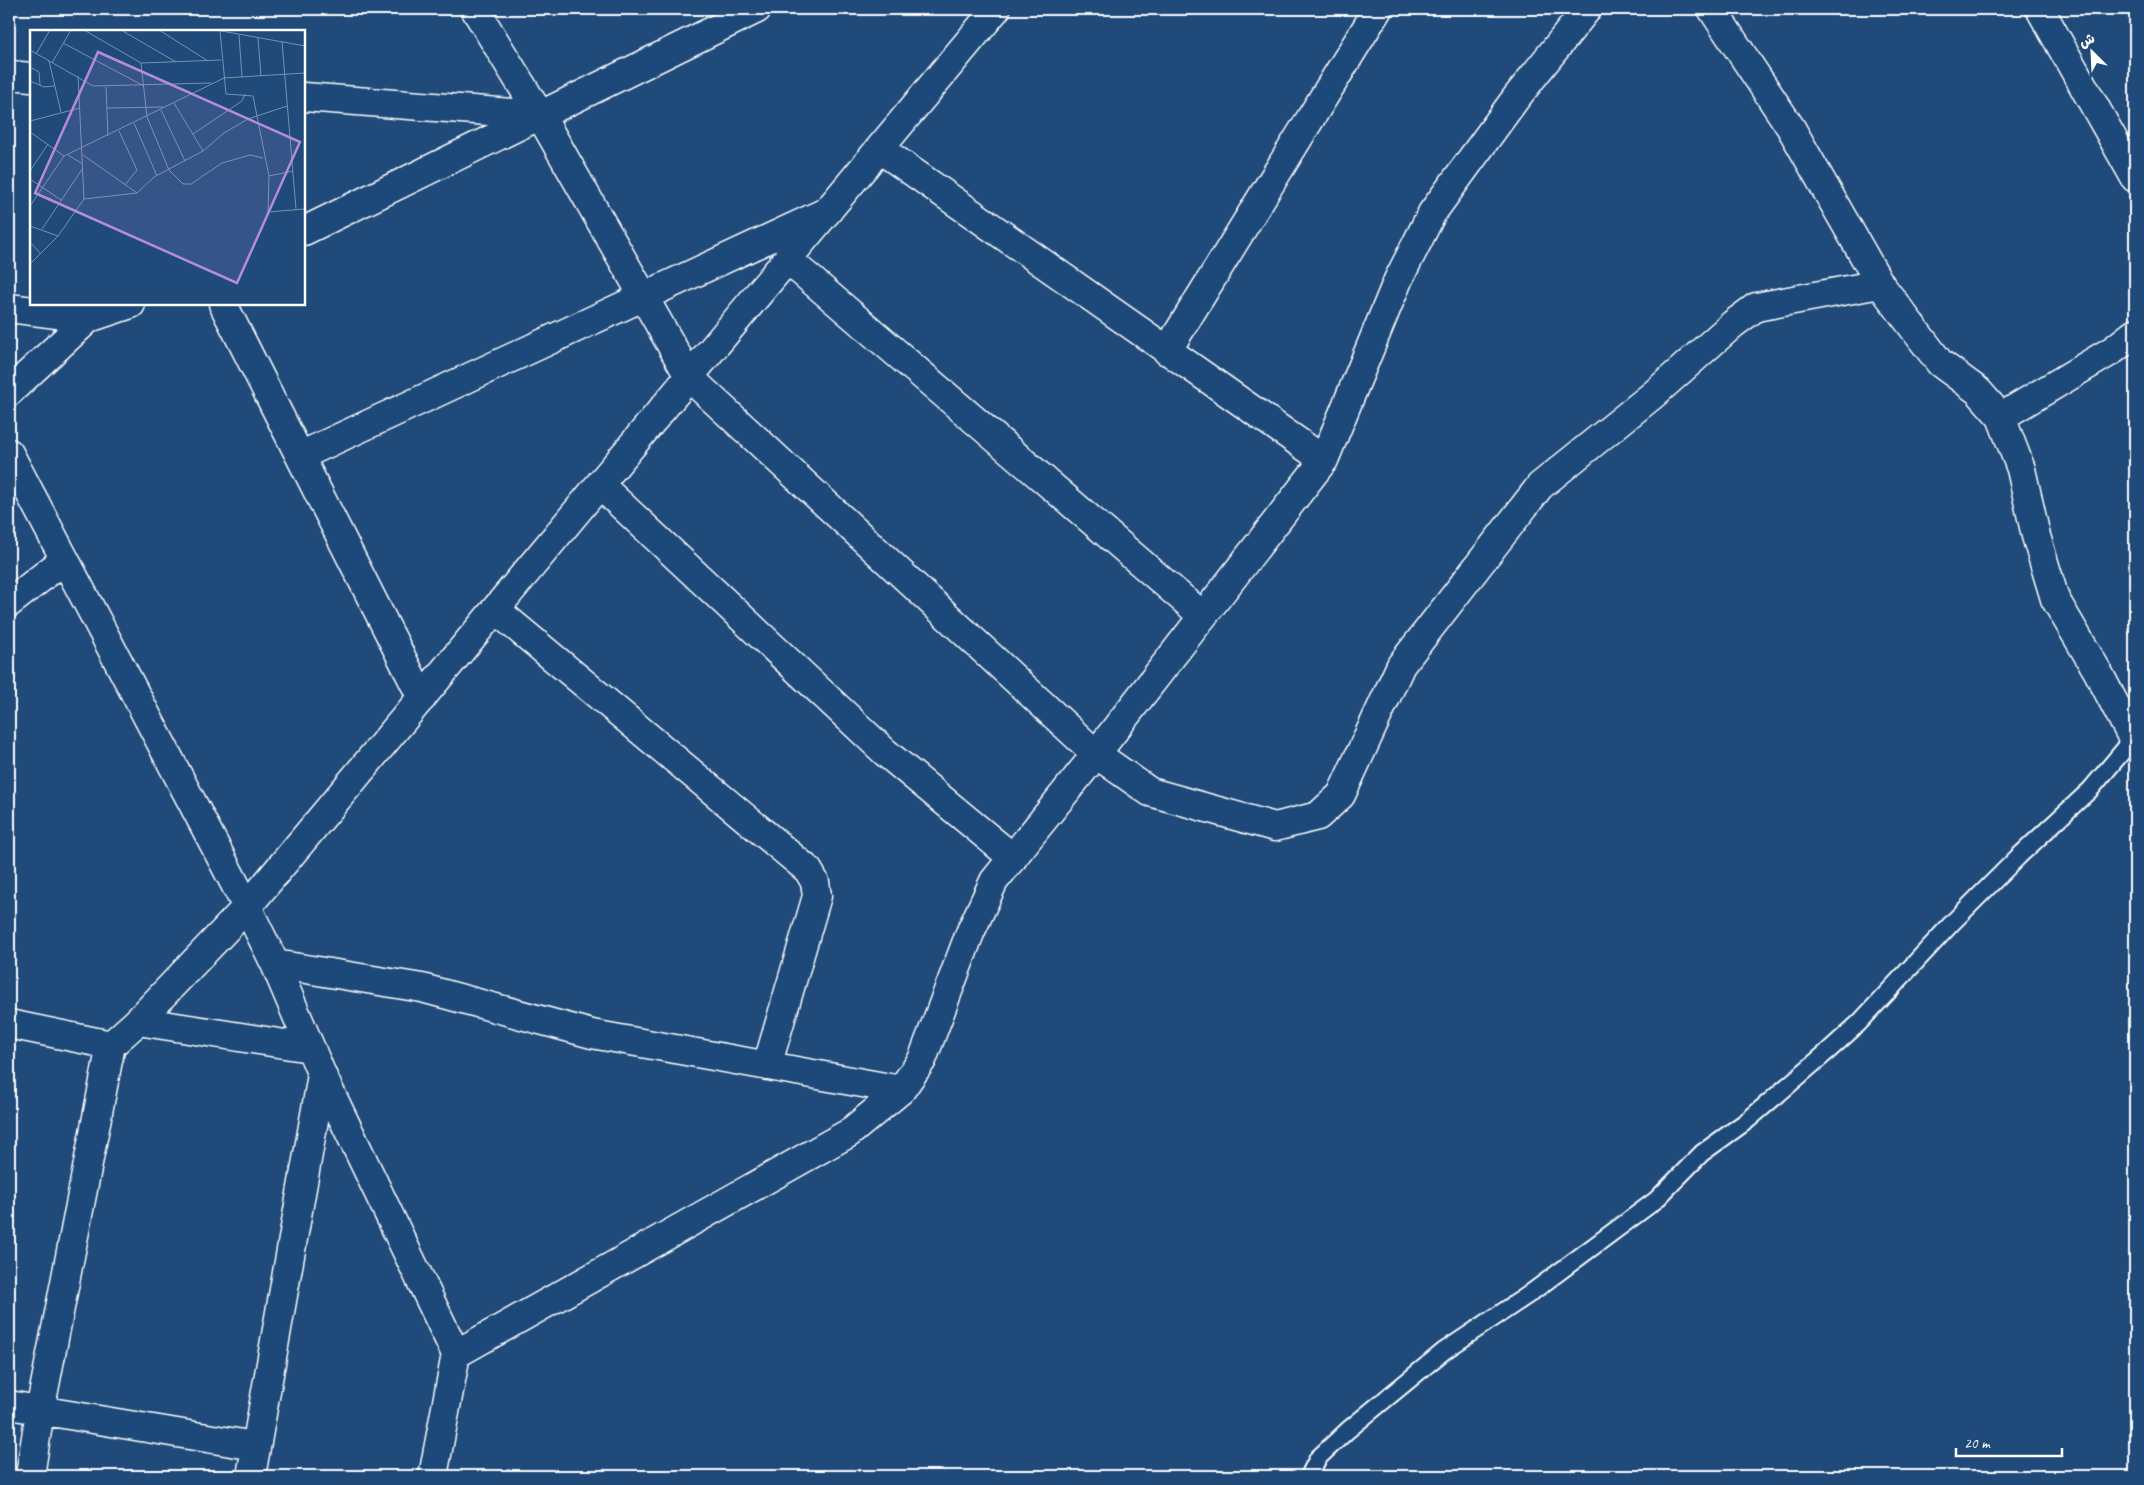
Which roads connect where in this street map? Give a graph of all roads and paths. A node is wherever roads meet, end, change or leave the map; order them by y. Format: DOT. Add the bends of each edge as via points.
graph roads {
  1 [pos="475,9"];
  2 [pos="757,9"];
  3 [pos="996,9"];
  4 [pos="1378,9"];
  5 [pos="1587,9"];
  6 [pos="1712,9"];
  7 [pos="2040,9"];
  8 [pos="9,75"];
  9 [pos="30,76"];
  10 [pos="305,96"];
  11 [pos="540,115"];
  12 [pos="880,149"];
  13 [pos="2135,178"];
  14 [pos="828,211"];
  15 [pos="305,231"];
  16 [pos="788,260"];
  17 [pos="1880,284"];
  18 [pos="643,296"];
  19 [pos="128,305"];
  20 [pos="224,305"];
  21 [pos="9,308"];
  22 [pos="89,318"];
  23 [pos="2135,334"];
  24 [pos="1167,351"];
  25 [pos="690,378"];
  26 [pos="9,392"];
  27 [pos="2001,417"];
  28 [pos="9,453"];
  29 [pos="300,456"];
  30 [pos="1324,460"];
  31 [pos="600,485"];
  32 [pos="64,560"];
  33 [pos="9,603"];
  34 [pos="496,610"];
  35 [pos="1204,616"];
  36 [pos="422,698"];
  37 [pos="2134,738"];
  38 [pos="1096,754"];
  39 [pos="1013,858"];
  40 [pos="247,907"];
  41 [pos="275,964"];
  42 [pos="138,1021"];
  43 [pos="9,1024"];
  44 [pos="111,1045"];
  45 [pos="310,1048"];
  46 [pos="768,1066"];
  47 [pos="322,1075"];
  48 [pos="901,1090"];
  49 [pos="456,1354"];
  50 [pos="9,1405"];
  51 [pos="40,1411"];
  52 [pos="255,1446"];
  53 [pos="30,1476"];
  54 [pos="250,1476"];
  55 [pos="433,1476"];
  56 [pos="1308,1476"];
  1 -- 11 [label="street"];
  2 -- 11 [label="street"];
  3 -- 12 [label="street"];
  4 -- 24 [label="street"];
  5 -- 30 [label="street" via="1516,98 1432,213 1398,280"];
  6 -- 17 [label="street" via="1791,128"];
  7 -- 13 [label="street"];
  8 -- 9 [label="street"];
  10 -- 11 [label="street"];
  11 -- 15 [label="street"];
  11 -- 18 [label="street"];
  12 -- 14 [label="street"];
  12 -- 24 [label="street"];
  14 -- 16 [label="street"];
  14 -- 18 [label="street"];
  16 -- 25 [label="street"];
  16 -- 35 [label="street"];
  17 -- 27 [label="street" via="1940,363 1978,391"];
  17 -- 38 [label="street" via="1756,308 1540,486 1400,665 1341,795 1318,816 1275,827 1150,792"];
  18 -- 25 [label="street"];
  18 -- 29 [label="street"];
  19 -- 22 [label="street"];
  20 -- 29 [label="street"];
  21 -- 22 [label="street"];
  22 -- 26 [label="street"];
  23 -- 27 [label="street"];
  24 -- 30 [label="street"];
  25 -- 31 [label="street"];
  25 -- 38 [label="street"];
  27 -- 37 [label="street" via="2021,469 2055,599"];
  28 -- 32 [label="street"];
  29 -- 36 [label="street"];
  30 -- 35 [label="street"];
  31 -- 34 [label="street"];
  31 -- 39 [label="street" via="886,752"];
  32 -- 33 [label="street"];
  32 -- 40 [label="street"];
  34 -- 36 [label="street"];
  34 -- 46 [label="street" via="808,870 815,882 817,896"];
  35 -- 38 [label="street"];
  36 -- 40 [label="street"];
  37 -- 56 [label="lane" via="2091,789 1952,923 1840,1040 1748,1120 1702,1152 1656,1200 1444,1351 1348,1430 1318,1458"];
  38 -- 39 [label="street"];
  39 -- 48 [label="street" via="994,881 970,933 922,1060"];
  40 -- 41 [label="street"];
  40 -- 42 [label="street"];
  41 -- 45 [label="street"];
  41 -- 46 [label="street" via="422,988 592,1034"];
  42 -- 44 [label="street"];
  42 -- 45 [label="street"];
  43 -- 44 [label="street"];
  44 -- 51 [label="street"];
  45 -- 47 [label="street"];
  46 -- 48 [label="street"];
  47 -- 49 [label="street"];
  47 -- 52 [label="street"];
  48 -- 49 [label="street" via="848,1133"];
  49 -- 55 [label="street"];
  50 -- 51 [label="street"];
  51 -- 52 [label="street"];
  51 -- 53 [label="street"];
  52 -- 54 [label="street"];
}
